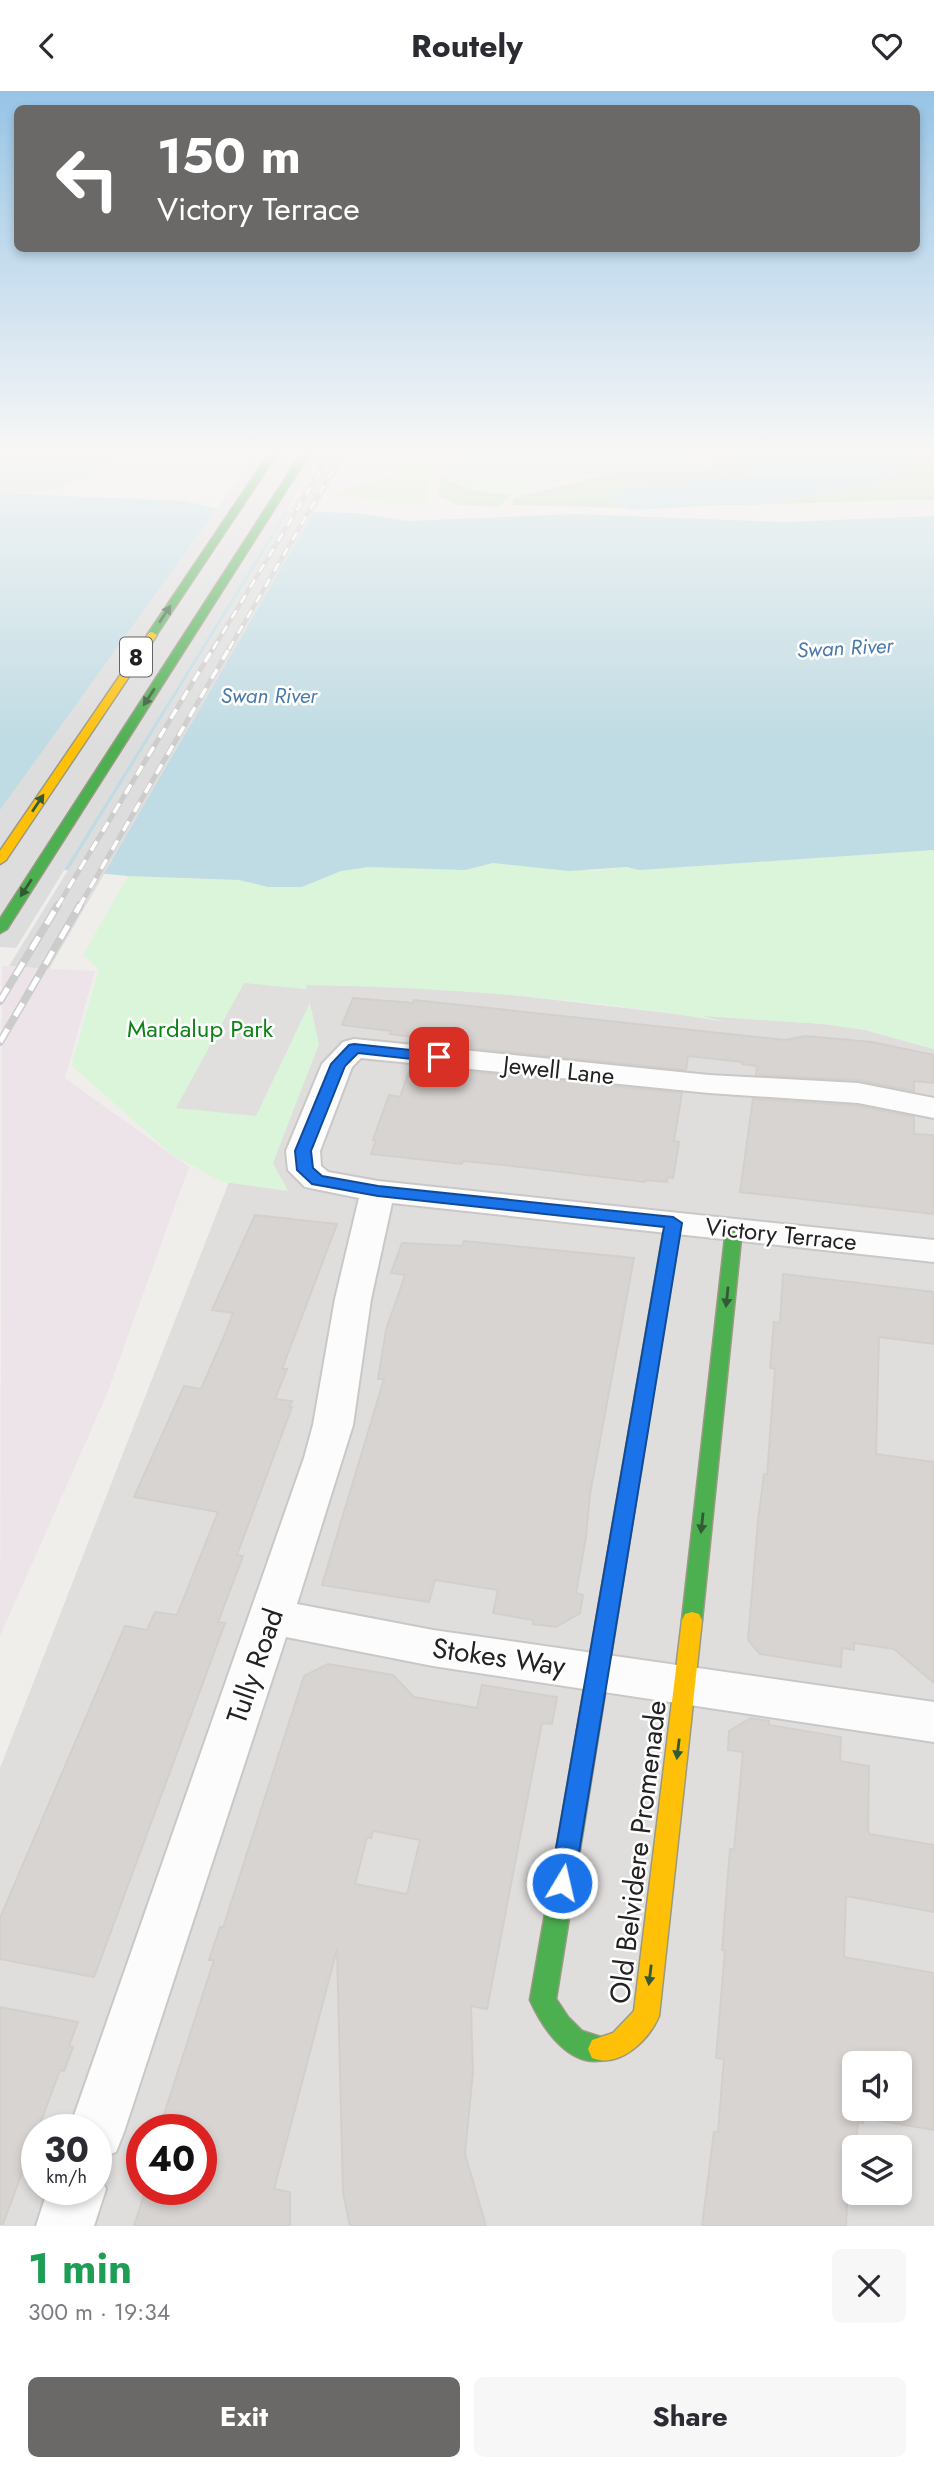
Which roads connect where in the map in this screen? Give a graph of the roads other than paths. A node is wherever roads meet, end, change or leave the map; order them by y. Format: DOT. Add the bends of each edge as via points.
graph roads {
  1 [pos="210,548"];
  2 [pos="244,548"];
  3 [pos="0,860"];
  4 [pos="0,929"];
  5 [pos="934,1108"];
  6 [pos="378,1191"];
  7 [pos="673,1223"];
  8 [pos="734,1229"];
  9 [pos="934,1251"];
  10 [pos="272,1617"];
  11 [pos="598,1672"];
  12 [pos="685,1686"];
  13 [pos="934,1722"];
  14 [pos="102,2114"];
  15 [pos="72,2205"];
  16 [pos="65,2226"];
  3 -- 1 [label="main road, 8, one-way"];
  2 -- 4 [label="main road, 8, one-way"];
  5 -- 6 [label="street, Jewell Lane" via="858,1093 720,1085 354,1048 338,1064 303,1151 305,1170 317,1181"];
  6 -- 7 [label="street, Victory Terrace"];
  6 -- 10 [label="street, Tully Road" via="353,1299 333,1425"];
  7 -- 8 [label="street, Victory Terrace"];
  7 -- 11 [label="main road, Old Belvidere Promenade"];
  8 -- 9 [label="street, Victory Terrace"];
  8 -- 12 [label="main road, Old Belvidere Promenade, one-way"];
  10 -- 11 [label="street, Stokes Way" via="433,1648"];
  10 -- 14 [label="street, Tully Road"];
  11 -- 12 [label="street, Stokes Way"];
  12 -- 11 [label="main road, Old Belvidere Promenade, one-way" via="646,2016 623,2044 589,2048 561,2034 543,2000"];
  12 -- 13 [label="street, Stokes Way"];
  15 -- 16 [label="street"];
}
